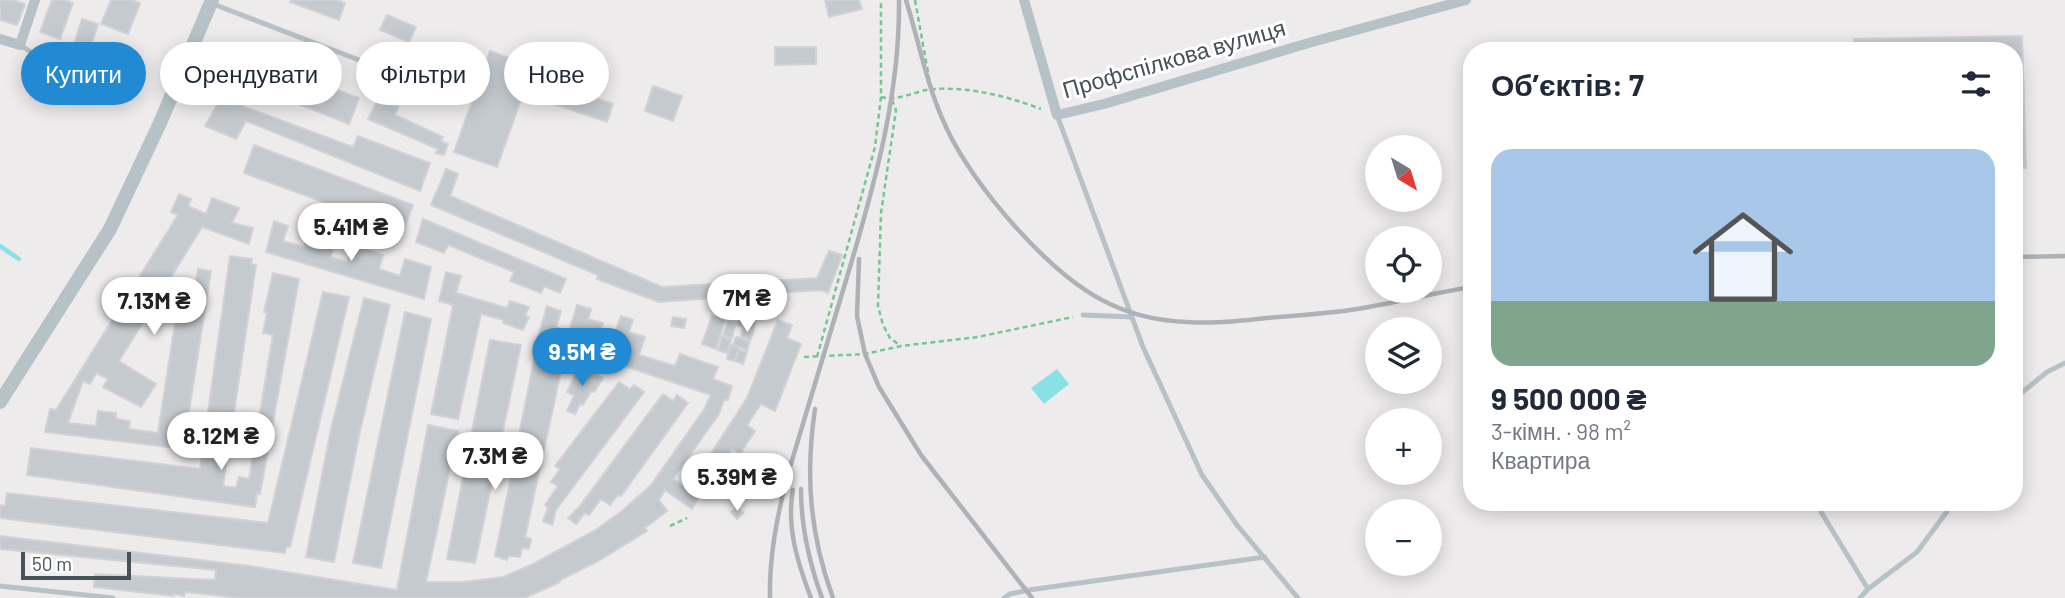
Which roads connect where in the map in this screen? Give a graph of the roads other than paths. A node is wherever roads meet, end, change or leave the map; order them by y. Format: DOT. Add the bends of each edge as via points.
graph roads {
  1 [pos="35,0"];
  2 [pos="1024,0"];
  3 [pos="1466,0"];
  4 [pos="211,1"];
  5 [pos="0,38"];
  6 [pos="20,46"];
  7 [pos="356,59"];
  8 [pos="1057,115"];
  9 [pos="1083,315"];
  10 [pos="1132,317"];
  11 [pos="2065,363"];
  12 [pos="2023,392"];
  13 [pos="1,400"];
  14 [pos="1820,511"];
  15 [pos="1947,511"];
  16 [pos="1265,558"];
  17 [pos="0,586"];
  18 [pos="1868,589"];
  19 [pos="113,598"];
  20 [pos="1004,598"];
  21 [pos="1298,598"];
  22 [pos="1860,598"];
  1 -- 6 [label="street"];
  2 -- 8 [label="street"];
  3 -- 8 [label="street, Профспілкова вулиця"];
  4 -- 7 [label="lane"];
  4 -- 13 [label="street" via="110,229"];
  5 -- 6 [label="street"];
  8 -- 10 [label="lane"];
  9 -- 10 [label="lane"];
  10 -- 16 [label="lane" via="1202,475"];
  11 -- 12 [label="lane"];
  14 -- 18 [label="lane"];
  15 -- 18 [label="lane" via="1917,552"];
  16 -- 20 [label="lane" via="1029,590"];
  16 -- 21 [label="lane"];
  17 -- 19 [label="lane"];
  18 -- 22 [label="lane"];
}
